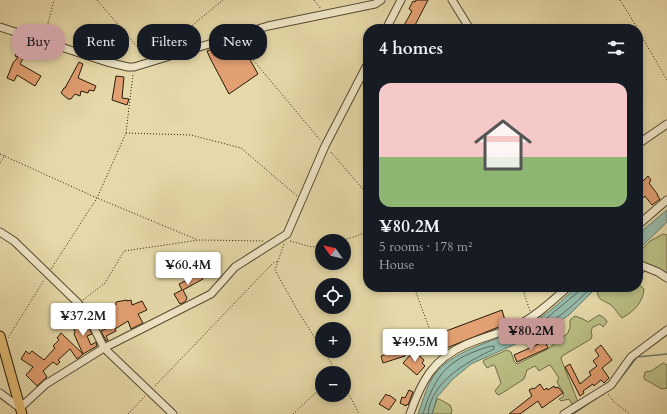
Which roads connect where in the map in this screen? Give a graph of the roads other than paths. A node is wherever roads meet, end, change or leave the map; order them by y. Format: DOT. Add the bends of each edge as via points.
graph roads {
  1 [pos="381,0"];
  2 [pos="400,0"];
  3 [pos="452,0"];
  4 [pos="388,24"];
  5 [pos="467,24"];
  6 [pos="0,27"];
  7 [pos="363,73"];
  8 [pos="667,124"];
  9 [pos="643,141"];
  10 [pos="667,200"];
  11 [pos="643,221"];
  12 [pos="0,232"];
  13 [pos="643,266"];
  14 [pos="667,278"];
  15 [pos="562,292"];
  16 [pos="667,330"];
  17 [pos="0,336"];
  18 [pos="104,348"];
  19 [pos="0,393"];
  20 [pos="21,411"];
  21 [pos="173,414"];
  22 [pos="410,414"];
  23 [pos="564,414"];
  1 -- 6 [label="street" via="375,4 268,26 134,67 107,62"];
  2 -- 4 [label="street"];
  3 -- 5 [label="street"];
  7 -- 18 [label="street" via="325,146 287,234 236,267 211,294"];
  8 -- 9 [label="street"];
  10 -- 11 [label="street"];
  12 -- 18 [label="street" via="14,241 78,304 89,318"];
  13 -- 14 [label="street"];
  15 -- 22 [label="street" via="531,317 465,345 446,356 434,366 420,387"];
  16 -- 23 [label="street" via="631,357 610,385"];
  17 -- 20 [label="main road"];
  18 -- 20 [label="street" via="46,384"];
  18 -- 21 [label="street"];
  19 -- 20 [label="street"];
}
